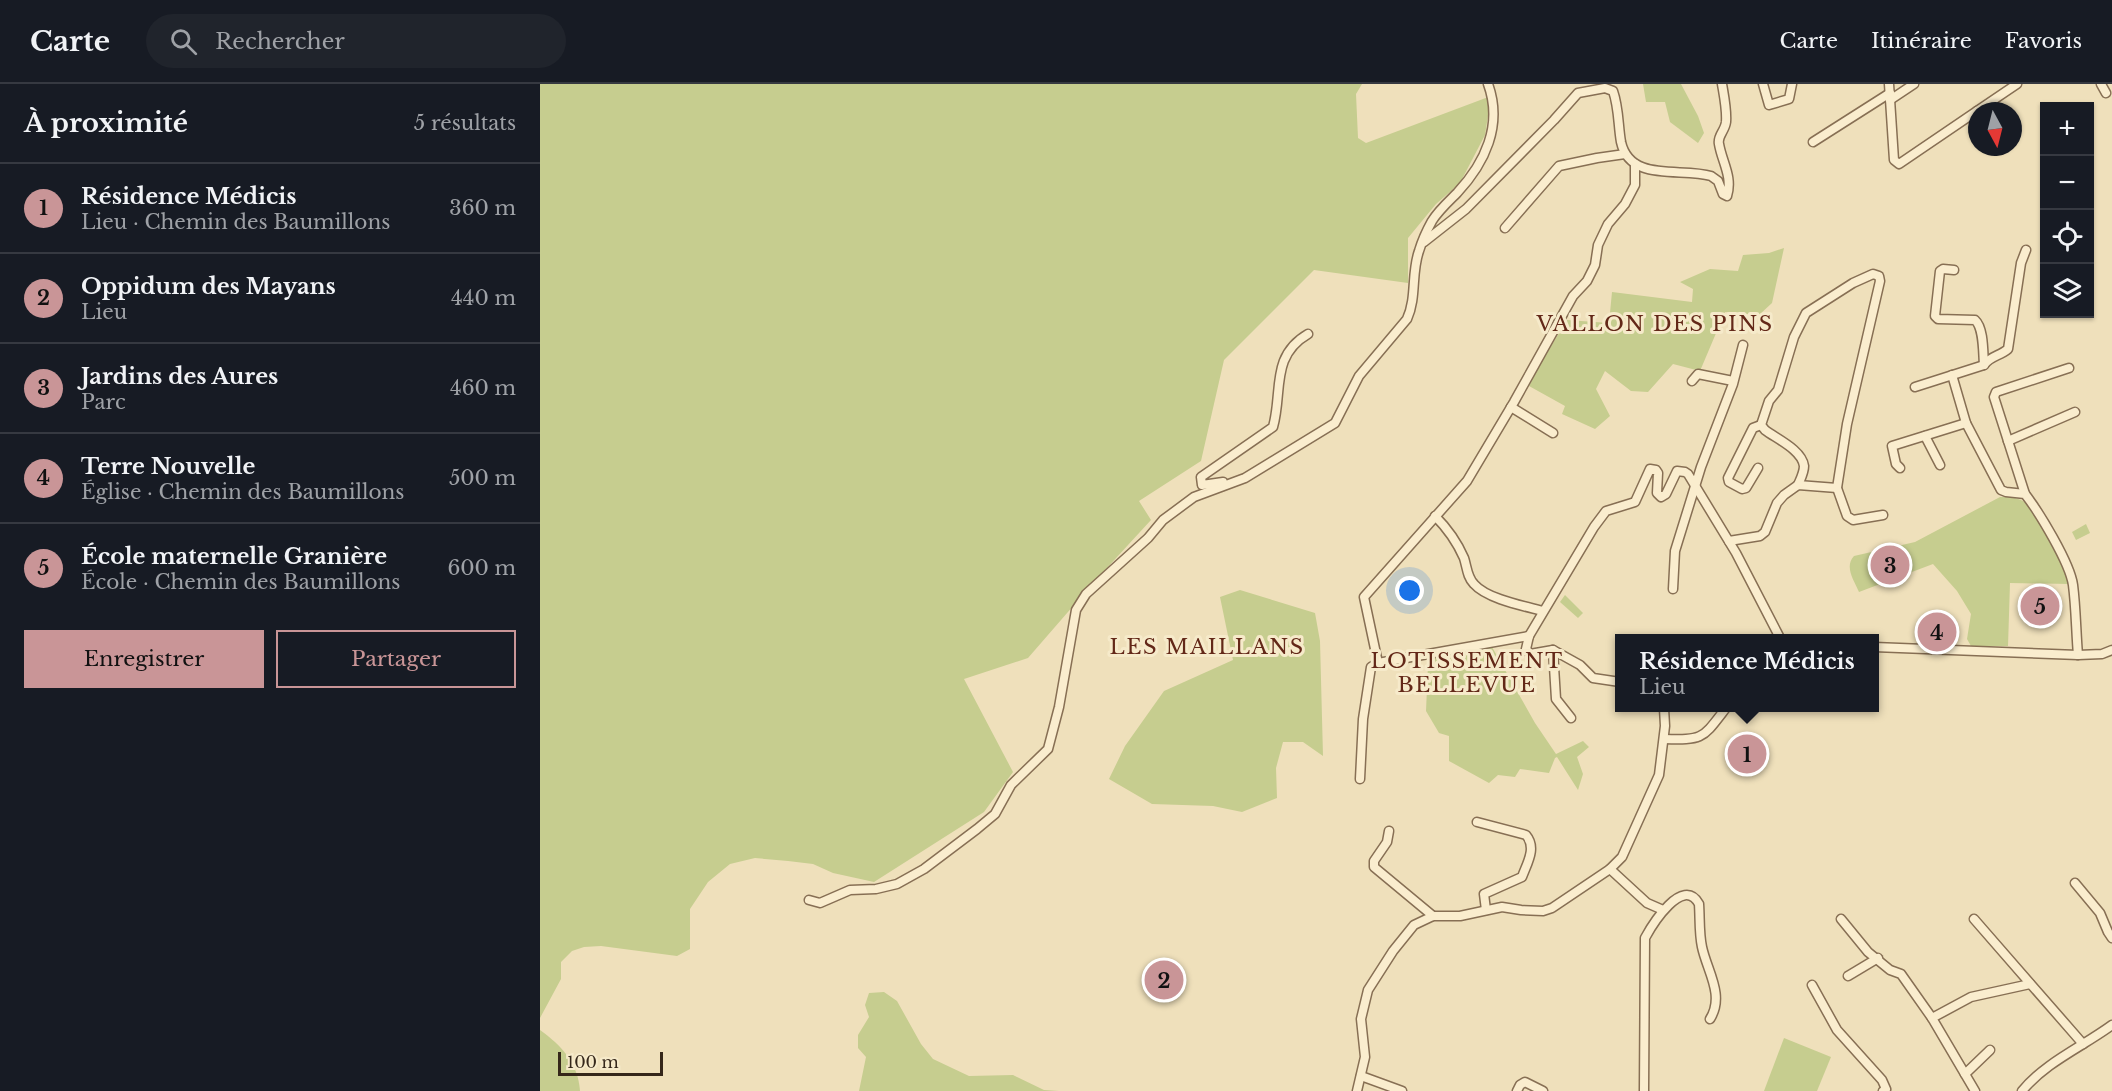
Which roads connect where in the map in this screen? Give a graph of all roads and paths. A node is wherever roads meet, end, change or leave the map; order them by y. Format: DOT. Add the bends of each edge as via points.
graph roads {
  1 [pos="1488,84"];
  2 [pos="1722,84"];
  3 [pos="1763,84"];
  4 [pos="1792,84"];
  5 [pos="1914,84"];
  6 [pos="2017,84"];
  7 [pos="2102,84"];
  8 [pos="1890,92"];
  9 [pos="2106,93"];
  10 [pos="1990,102"];
  11 [pos="1968,117"];
  12 [pos="1813,142"];
  13 [pos="1625,154"];
  14 [pos="1635,164"];
  15 [pos="1505,228"];
  16 [pos="1422,243"];
  17 [pos="2026,250"];
  18 [pos="1954,270"];
  19 [pos="1308,334"];
  20 [pos="1743,345"];
  21 [pos="1983,365"];
  22 [pos="2069,368"];
  23 [pos="1952,375"];
  24 [pos="1692,381"];
  25 [pos="1733,381"];
  26 [pos="1915,387"];
  27 [pos="1511,407"];
  28 [pos="2075,412"];
  29 [pos="1966,423"];
  30 [pos="1761,425"];
  31 [pos="1552,434"];
  32 [pos="1925,436"];
  33 [pos="2008,441"];
  34 [pos="1940,465"];
  35 [pos="1758,468"];
  36 [pos="1900,468"];
  37 [pos="1254,473"];
  38 [pos="1798,485"];
  39 [pos="1696,486"];
  40 [pos="1837,488"];
  41 [pos="2025,494"];
  42 [pos="1884,515"];
  43 [pos="1435,516"];
  44 [pos="1744,539"];
  45 [pos="1729,541"];
  46 [pos="1736,553"];
  47 [pos="1673,589"];
  48 [pos="1543,611"];
  49 [pos="1777,634"];
  50 [pos="1529,636"];
  51 [pos="1879,647"];
  52 [pos="1553,650"];
  53 [pos="2112,650"];
  54 [pos="2078,655"];
  55 [pos="1378,663"];
  56 [pos="1615,681"];
  57 [pos="1664,712"];
  58 [pos="1723,712"];
  59 [pos="1571,718"];
  60 [pos="1664,739"];
  61 [pos="1360,779"];
  62 [pos="1478,822"];
  63 [pos="1389,831"];
  64 [pos="1610,869"];
  65 [pos="2074,883"];
  66 [pos="809,900"];
  67 [pos="1486,910"];
  68 [pos="1663,910"];
  69 [pos="1433,916"];
  70 [pos="1841,919"];
  71 [pos="1974,919"];
  72 [pos="2112,938"];
  73 [pos="1878,958"];
  74 [pos="1848,976"];
  75 [pos="2030,984"];
  76 [pos="1812,985"];
  77 [pos="1932,1018"];
  78 [pos="1710,1019"];
  79 [pos="2112,1025"];
  80 [pos="2083,1044"];
  81 [pos="1990,1050"];
  82 [pos="1965,1074"];
  83 [pos="1360,1076"];
  84 [pos="1886,1090"];
  85 [pos="1357,1091"];
  86 [pos="1402,1091"];
  87 [pos="1517,1091"];
  88 [pos="1543,1091"];
  89 [pos="1644,1091"];
  90 [pos="1975,1091"];
  91 [pos="2022,1091"];
  1 -- 16 [label="street" via="1494,109 1491,139 1470,178 1432,221"];
  2 -- 14 [label="street" via="1726,121 1718,143 1727,168 1727,196 1712,176 1655,171"];
  3 -- 4 [label="street" via="1768,105 1790,99"];
  5 -- 8 [label="street"];
  6 -- 10 [label="street"];
  7 -- 9 [label="street"];
  8 -- 11 [label="street" via="1894,160 1899,164"];
  8 -- 12 [label="street"];
  13 -- 14 [label="street"];
  13 -- 15 [label="street" via="1559,166"];
  13 -- 16 [label="street" via="1613,91 1605,88 1578,93 1473,202"];
  14 -- 27 [label="street" via="1635,185 1608,224 1587,281 1573,296"];
  16 -- 37 [label="street" via="1413,280 1412,309 1359,376 1335,423"];
  17 -- 21 [label="street" via="2008,349"];
  18 -- 21 [label="street" via="1940,271 1935,316 1938,320 1976,320 1983,341"];
  19 -- 37 [label="street" via="1297,340 1283,360 1273,427 1201,477 1202,485"];
  20 -- 25 [label="street"];
  21 -- 23 [label="street"];
  22 -- 33 [label="street" via="1996,392 1994,397"];
  23 -- 26 [label="street"];
  23 -- 29 [label="street"];
  24 -- 25 [label="street" via="1698,374"];
  25 -- 39 [label="street"];
  27 -- 31 [label="street"];
  27 -- 43 [label="street" via="1467,481"];
  28 -- 33 [label="street"];
  29 -- 32 [label="street"];
  29 -- 41 [label="street" via="2001,490"];
  30 -- 35 [label="street" via="1753,428 1728,478 1746,488"];
  30 -- 38 [label="street" via="1800,456 1804,465"];
  30 -- 40 [label="street" via="1769,401 1778,390 1800,320 1853,283 1873,274 1879,276"];
  32 -- 34 [label="street"];
  32 -- 36 [label="street" via="1892,446"];
  33 -- 41 [label="street"];
  37 -- 66 [label="street" via="1194,497 1163,520 1086,594 1076,610 1048,749 1011,785 994,814 924,869 897,884 850,890 820,903"];
  38 -- 40 [label="street"];
  38 -- 44 [label="street" via="1777,503 1765,532"];
  39 -- 45 [label="street"];
  39 -- 47 [label="street" via="1675,551"];
  39 -- 48 [label="street" via="1685,472 1677,471 1666,494 1658,496 1658,474 1650,469 1635,502 1606,511"];
  40 -- 42 [label="street" via="1847,516 1853,520"];
  41 -- 54 [label="street" via="2070,572"];
  43 -- 48 [label="street" via="1453,536 1474,585 1486,594"];
  43 -- 55 [label="street" via="1364,597"];
  44 -- 45 [label="street"];
  44 -- 46 [label="street"];
  45 -- 46 [label="street"];
  46 -- 49 [label="street"];
  48 -- 50 [label="street"];
  50 -- 52 [label="street" via="1526,649 1530,654"];
  50 -- 55 [label="street"];
  51 -- 54 [label="street"];
  52 -- 56 [label="street" via="1580,665 1593,678"];
  52 -- 59 [label="street" via="1556,699"];
  53 -- 54 [label="street"];
  55 -- 61 [label="street" via="1370,671"];
  57 -- 60 [label="street"];
  58 -- 60 [label="street" via="1697,739"];
  60 -- 64 [label="street" via="1659,775 1622,857"];
  62 -- 67 [label="street" via="1526,835 1532,849 1522,877 1484,894"];
  63 -- 69 [label="street" via="1374,867"];
  64 -- 67 [label="street" via="1552,908"];
  64 -- 68 [label="street" via="1647,903"];
  65 -- 72 [label="street" via="2100,913"];
  67 -- 69 [label="street" via="1460,916"];
  68 -- 78 [label="street" via="1685,896 1699,904 1701,945 1717,992"];
  68 -- 89 [label="street" via="1645,938"];
  69 -- 83 [label="street" via="1414,925 1368,990 1361,1019 1365,1057"];
  70 -- 73 [label="street" via="1868,952"];
  71 -- 75 [label="street"];
  73 -- 74 [label="street"];
  73 -- 77 [label="street" via="1901,974"];
  75 -- 77 [label="street" via="1971,997"];
  75 -- 80 [label="street"];
  76 -- 84 [label="street" via="1836,1030 1875,1072"];
  77 -- 82 [label="street"];
  79 -- 80 [label="street"];
  80 -- 91 [label="street"];
  81 -- 82 [label="street"];
  82 -- 90 [label="street"];
  83 -- 85 [label="street"];
  83 -- 86 [label="street"];
  87 -- 88 [label="street" via="1525,1082"];
}
